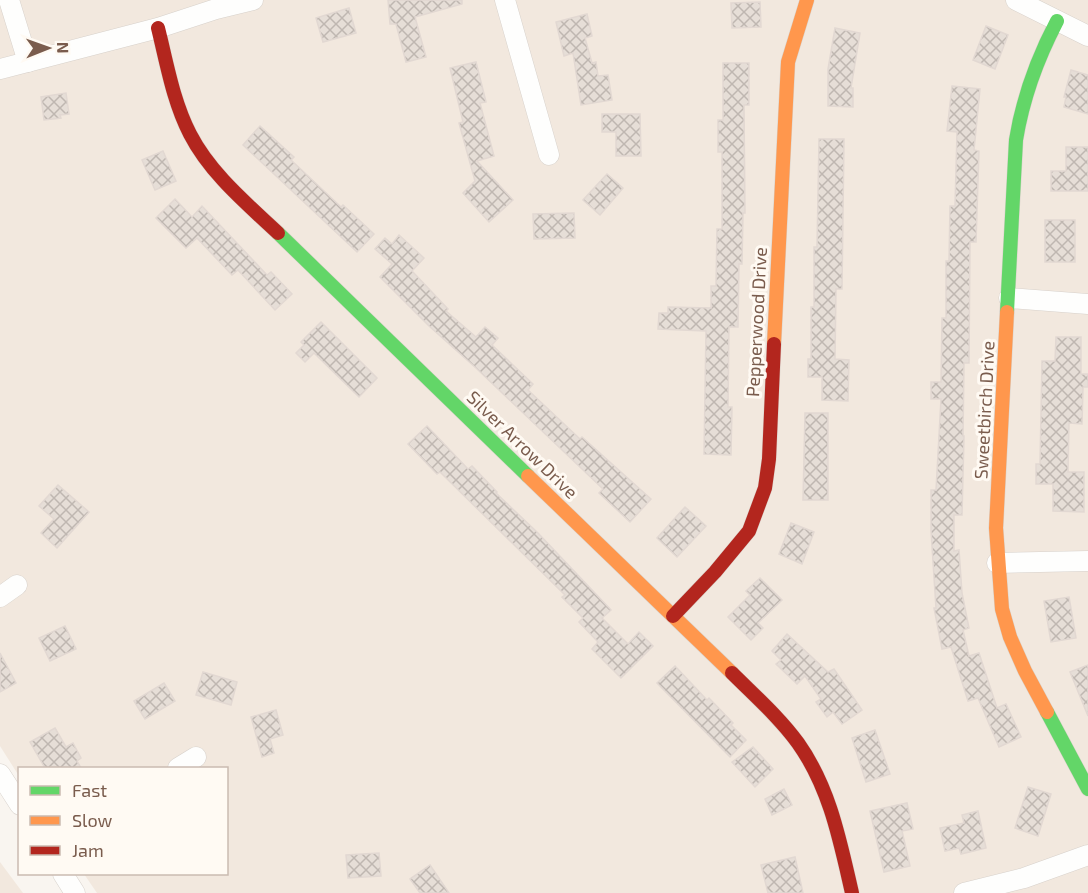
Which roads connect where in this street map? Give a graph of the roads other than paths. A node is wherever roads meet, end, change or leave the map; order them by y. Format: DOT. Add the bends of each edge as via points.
graph roads {
  1 [pos="9,0"];
  2 [pos="253,0"];
  3 [pos="505,0"];
  4 [pos="807,0"];
  5 [pos="1016,0"];
  6 [pos="1057,21"];
  7 [pos="158,28"];
  8 [pos="1088,36"];
  9 [pos="28,62"];
  10 [pos="0,69"];
  11 [pos="549,155"];
  12 [pos="1009,298"];
  13 [pos="1088,304"];
  14 [pos="1088,561"];
  15 [pos="997,563"];
  16 [pos="17,585"];
  17 [pos="0,597"];
  18 [pos="673,616"];
  19 [pos="196,757"];
  20 [pos="180,767"];
  21 [pos="0,774"];
  22 [pos="1088,789"];
  23 [pos="18,802"];
  24 [pos="1088,855"];
  25 [pos="64,875"];
  26 [pos="969,892"];
  27 [pos="75,893"];
  28 [pos="852,893"];
  1 -- 9 [label="street"];
  2 -- 7 [label="street"];
  3 -- 11 [label="street"];
  4 -- 18 [label="street, Pepperwood Drive" via="788,62 765,488 749,531"];
  5 -- 6 [label="street"];
  6 -- 8 [label="street"];
  6 -- 12 [label="street, Sweetbirch Drive" via="1040,52 1020,110"];
  7 -- 9 [label="street"];
  7 -- 18 [label="street, Silver Arrow Drive" via="189,132 222,179"];
  9 -- 10 [label="street"];
  12 -- 13 [label="street"];
  12 -- 15 [label="street, Sweetbirch Drive"];
  14 -- 15 [label="street"];
  15 -- 22 [label="street, Sweetbirch Drive" via="1002,609 1010,637"];
  16 -- 17 [label="street"];
  18 -- 28 [label="street, Silver Arrow Drive" via="774,714 811,763 834,817"];
  19 -- 20 [label="street"];
  21 -- 23 [label="street"];
  24 -- 26 [label="street"];
  25 -- 27 [label="street"];
}
